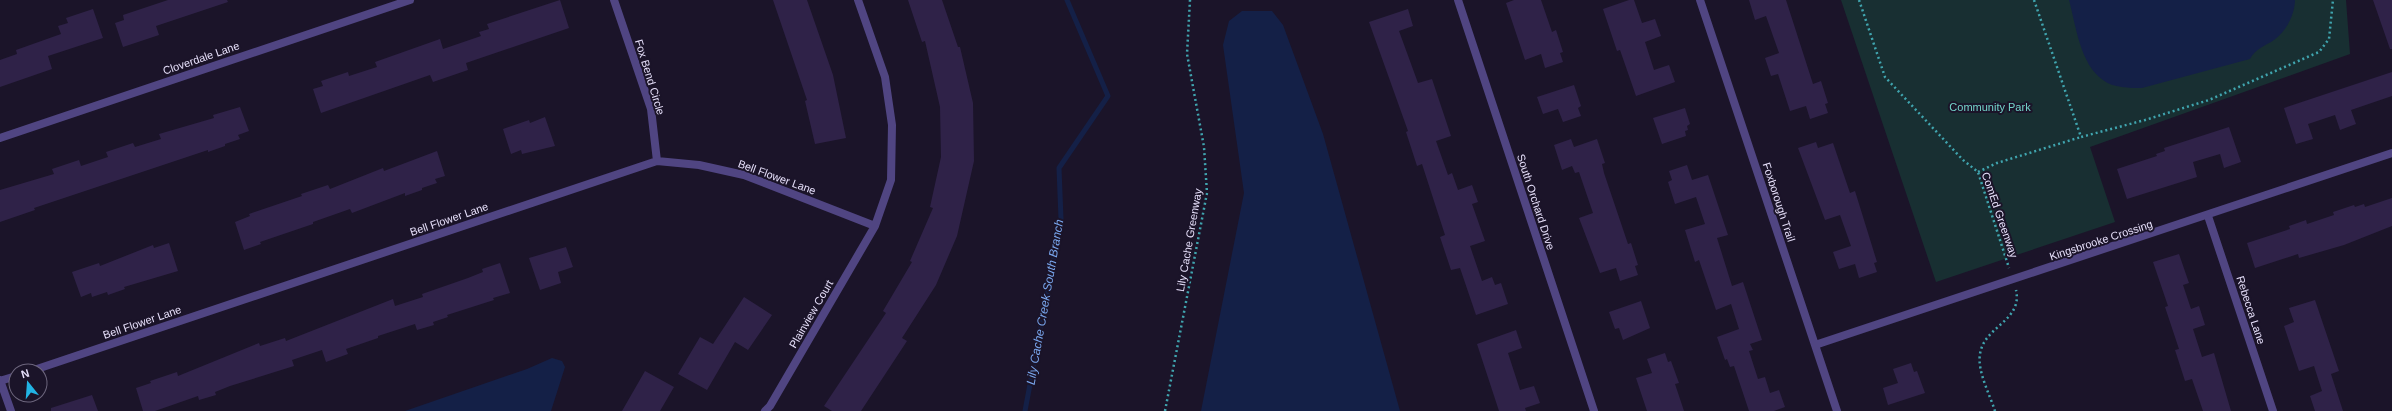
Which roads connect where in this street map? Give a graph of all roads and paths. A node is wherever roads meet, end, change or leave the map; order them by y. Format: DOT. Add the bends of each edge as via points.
graph roads {
  1 [pos="410,0"];
  2 [pos="614,0"];
  3 [pos="858,0"];
  4 [pos="1190,0"];
  5 [pos="1458,0"];
  6 [pos="1700,0"];
  7 [pos="1859,0"];
  8 [pos="2034,0"];
  9 [pos="2333,0"];
  10 [pos="396,2"];
  11 [pos="2081,136"];
  12 [pos="0,138"];
  13 [pos="2392,152"];
  14 [pos="657,161"];
  15 [pos="1978,172"];
  16 [pos="2208,216"];
  17 [pos="875,226"];
  18 [pos="2014,280"];
  19 [pos="1815,345"];
  20 [pos="48,365"];
  21 [pos="0,381"];
  22 [pos="11,411"];
  23 [pos="765,411"];
  24 [pos="1165,411"];
  25 [pos="1594,411"];
  26 [pos="1838,411"];
  27 [pos="1995,411"];
  28 [pos="2273,411"];
  1 -- 10 [label="street, Cloverdale Lane"];
  2 -- 14 [label="street, Fox Bend Circle" via="651,109"];
  3 -- 17 [label="street, Plainview Court" via="885,77 892,125 891,180"];
  4 -- 24 [label="path, Lily Cache Greenway" via="1187,54 1204,147 1207,193"];
  5 -- 25 [label="street, South Orchard Drive"];
  6 -- 19 [label="street, Foxborough Trail"];
  7 -- 15 [label="path, ComEd Greenway" via="1885,77 1959,156"];
  8 -- 11 [label="path"];
  9 -- 11 [label="path" via="2329,39 2319,52 2209,100"];
  10 -- 12 [label="street, Cloverdale Lane"];
  11 -- 15 [label="path" via="1997,163"];
  13 -- 16 [label="street, Kingsbrooke Crossing"];
  14 -- 17 [label="street, Bell Flower Lane" via="699,165 744,175"];
  14 -- 20 [label="street, Bell Flower Lane"];
  15 -- 18 [label="path, ComEd Greenway"];
  16 -- 18 [label="street, Kingsbrooke Crossing"];
  16 -- 28 [label="street, Rebecca Lane"];
  17 -- 23 [label="street, Plainview Court"];
  18 -- 19 [label="street, Kingsbrooke Crossing"];
  18 -- 27 [label="path, ComEd Greenway" via="2018,298 2016,309 1983,342 1980,355"];
  19 -- 26 [label="street, Foxborough Trail"];
  21 -- 22 [label="street"];
}
